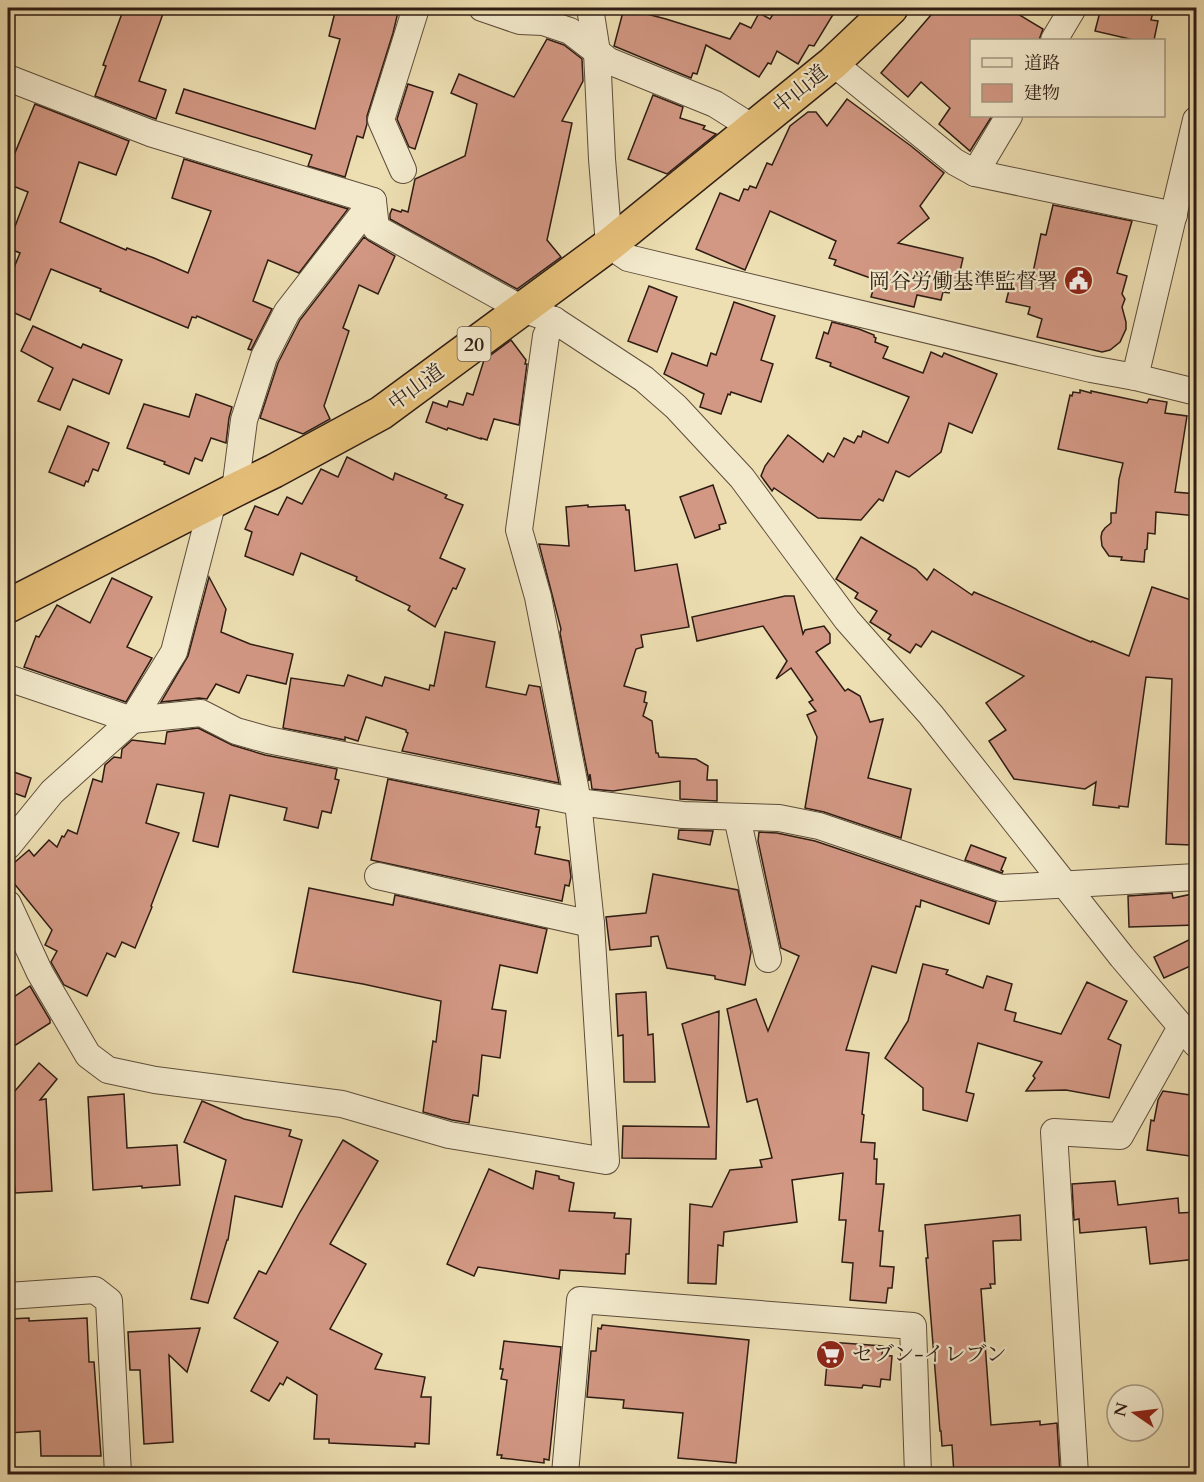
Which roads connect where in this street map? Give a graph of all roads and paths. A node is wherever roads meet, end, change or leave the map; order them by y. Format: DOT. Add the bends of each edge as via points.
graph roads {
  1 [pos="416,8"];
  2 [pos="482,8"];
  3 [pos="591,8"];
  4 [pos="891,8"];
  5 [pos="1073,8"];
  6 [pos="1055,39"];
  7 [pos="597,52"];
  8 [pos="833,63"];
  9 [pos="8,78"];
  10 [pos="1009,117"];
  11 [pos="1197,120"];
  12 [pos="753,128"];
  13 [pos="403,170"];
  14 [pos="975,173"];
  15 [pos="373,201"];
  16 [pos="1174,215"];
  17 [pos="609,245"];
  18 [pos="522,309"];
  19 [pos="554,320"];
  20 [pos="1135,377"];
  21 [pos="1197,392"];
  22 [pos="224,495"];
  23 [pos="8,606"];
  24 [pos="8,678"];
  25 [pos="132,720"];
  26 [pos="578,802"];
  27 [pos="737,817"];
  28 [pos="8,846"];
  29 [pos="378,876"];
  30 [pos="1197,877"];
  31 [pos="1065,885"];
  32 [pos="8,904"];
  33 [pos="591,924"];
  34 [pos="768,959"];
  35 [pos="1189,1035"];
  36 [pos="8,1296"];
  37 [pos="118,1474"];
  38 [pos="565,1474"];
  39 [pos="918,1474"];
  40 [pos="1075,1474"];
  1 -- 13 [label="street" via="381,120"];
  2 -- 7 [label="street" via="570,31"];
  3 -- 7 [label="street"];
  4 -- 8 [label="highway, 中山道 / 20"];
  5 -- 6 [label="street"];
  7 -- 12 [label="street" via="609,61 715,104"];
  7 -- 17 [label="street"];
  8 -- 12 [label="highway, 中山道 / 20"];
  8 -- 14 [label="street" via="955,162"];
  9 -- 15 [label="street" via="150,133"];
  10 -- 14 [label="street"];
  11 -- 16 [label="street"];
  12 -- 17 [label="highway, 中山道 / 20"];
  14 -- 16 [label="street"];
  15 -- 18 [label="street" via="376,228"];
  15 -- 22 [label="street" via="287,312 264,357"];
  16 -- 20 [label="street"];
  17 -- 18 [label="highway, 中山道 / 20"];
  17 -- 20 [label="street" via="628,258"];
  18 -- 19 [label="street"];
  18 -- 22 [label="highway, 中山道 / 20" via="381,413"];
  19 -- 26 [label="street" via="546,336 519,530 538,597"];
  19 -- 31 [label="street" via="644,379 676,407 742,478 847,620 931,715"];
  20 -- 21 [label="street"];
  22 -- 23 [label="highway, 中山道 / 20"];
  22 -- 25 [label="street" via="174,652"];
  24 -- 25 [label="street"];
  25 -- 26 [label="street" via="201,713 236,731 268,740"];
  25 -- 28 [label="street" via="52,792"];
  26 -- 27 [label="street" via="683,815"];
  26 -- 33 [label="street"];
  27 -- 31 [label="street" via="779,818 819,826 1001,888"];
  27 -- 34 [label="street"];
  29 -- 33 [label="street"];
  30 -- 31 [label="street"];
  31 -- 35 [label="street"];
  32 -- 33 [label="street" via="40,973 88,1055 108,1070 155,1080 342,1104 449,1135 606,1161"];
  35 -- 40 [label="street" via="1120,1136 1054,1132"];
  36 -- 37 [label="street" via="95,1290 109,1301"];
  38 -- 39 [label="street" via="580,1300 914,1326"];
}
